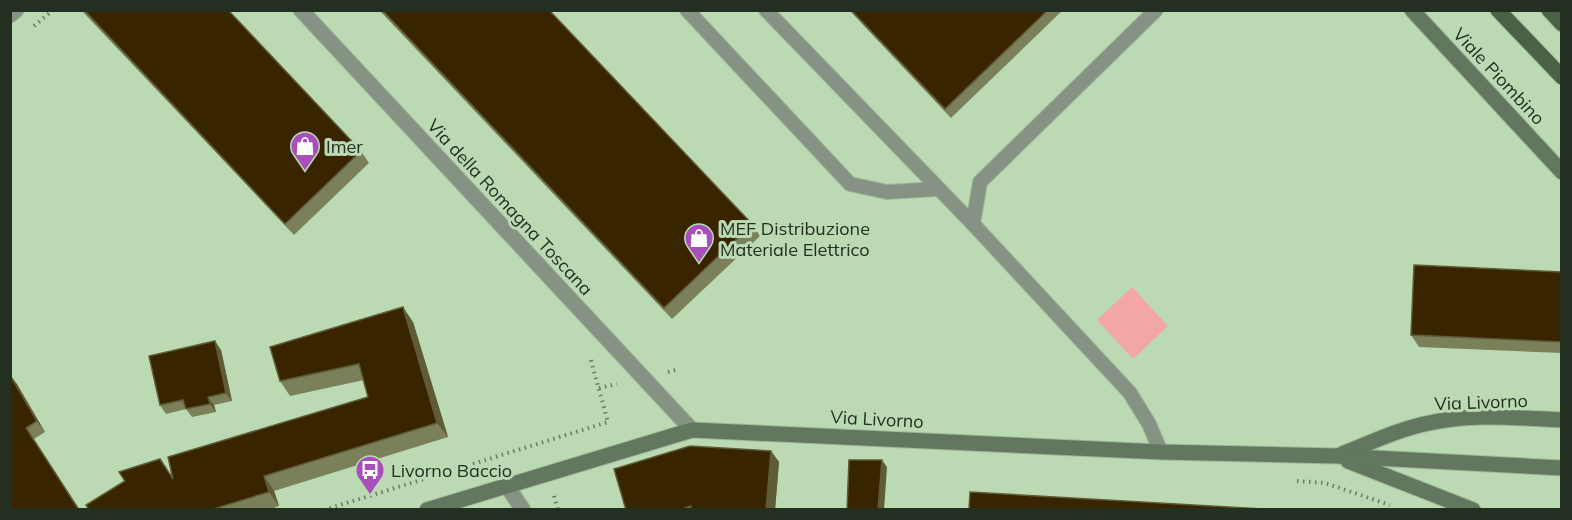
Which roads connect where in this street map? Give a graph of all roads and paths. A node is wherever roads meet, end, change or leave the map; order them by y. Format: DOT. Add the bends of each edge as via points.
graph roads {
  1 [pos="16,10"];
  2 [pos="301,10"];
  3 [pos="687,10"];
  4 [pos="766,10"];
  5 [pos="1156,10"];
  6 [pos="1410,10"];
  7 [pos="1498,10"];
  8 [pos="1549,10"];
  9 [pos="10,15"];
  10 [pos="1562,24"];
  11 [pos="1562,77"];
  12 [pos="1562,172"];
  13 [pos="938,189"];
  14 [pos="973,224"];
  15 [pos="589,353"];
  16 [pos="1562,420"];
  17 [pos="692,430"];
  18 [pos="1161,452"];
  19 [pos="1336,456"];
  20 [pos="1562,468"];
  21 [pos="1290,481"];
  22 [pos="507,486"];
  23 [pos="565,492"];
  24 [pos="554,496"];
  25 [pos="1391,506"];
  26 [pos="522,508"];
  27 [pos="324,510"];
  28 [pos="427,510"];
  29 [pos="558,510"];
  30 [pos="1473,510"];
  1 -- 9 [label="street"];
  2 -- 17 [label="street, Via della Romagna Toscana"];
  3 -- 13 [label="lane" via="850,184 887,192"];
  4 -- 13 [label="lane"];
  5 -- 14 [label="lane" via="980,182"];
  6 -- 12 [label="street, Viale Piombino"];
  7 -- 11 [label="main road"];
  8 -- 10 [label="main road"];
  13 -- 14 [label="lane"];
  14 -- 18 [label="lane" via="1130,393"];
  15 -- 27 [label="path" via="608,422"];
  16 -- 19 [label="street, Via Livorno" via="1495,417 1428,423"];
  17 -- 18 [label="street, Via Livorno"];
  17 -- 22 [label="street, Via Livorno"];
  18 -- 19 [label="street, Via Livorno"];
  19 -- 20 [label="street, Via Livorno"];
  19 -- 30 [label="street, Via Livorno"];
  21 -- 25 [label="path" via="1325,483"];
  22 -- 26 [label="street"];
  22 -- 28 [label="street, Via Livorno"];
  23 -- 24 [label="path"];
  24 -- 26 [label="path"];
  24 -- 29 [label="path"];
}
